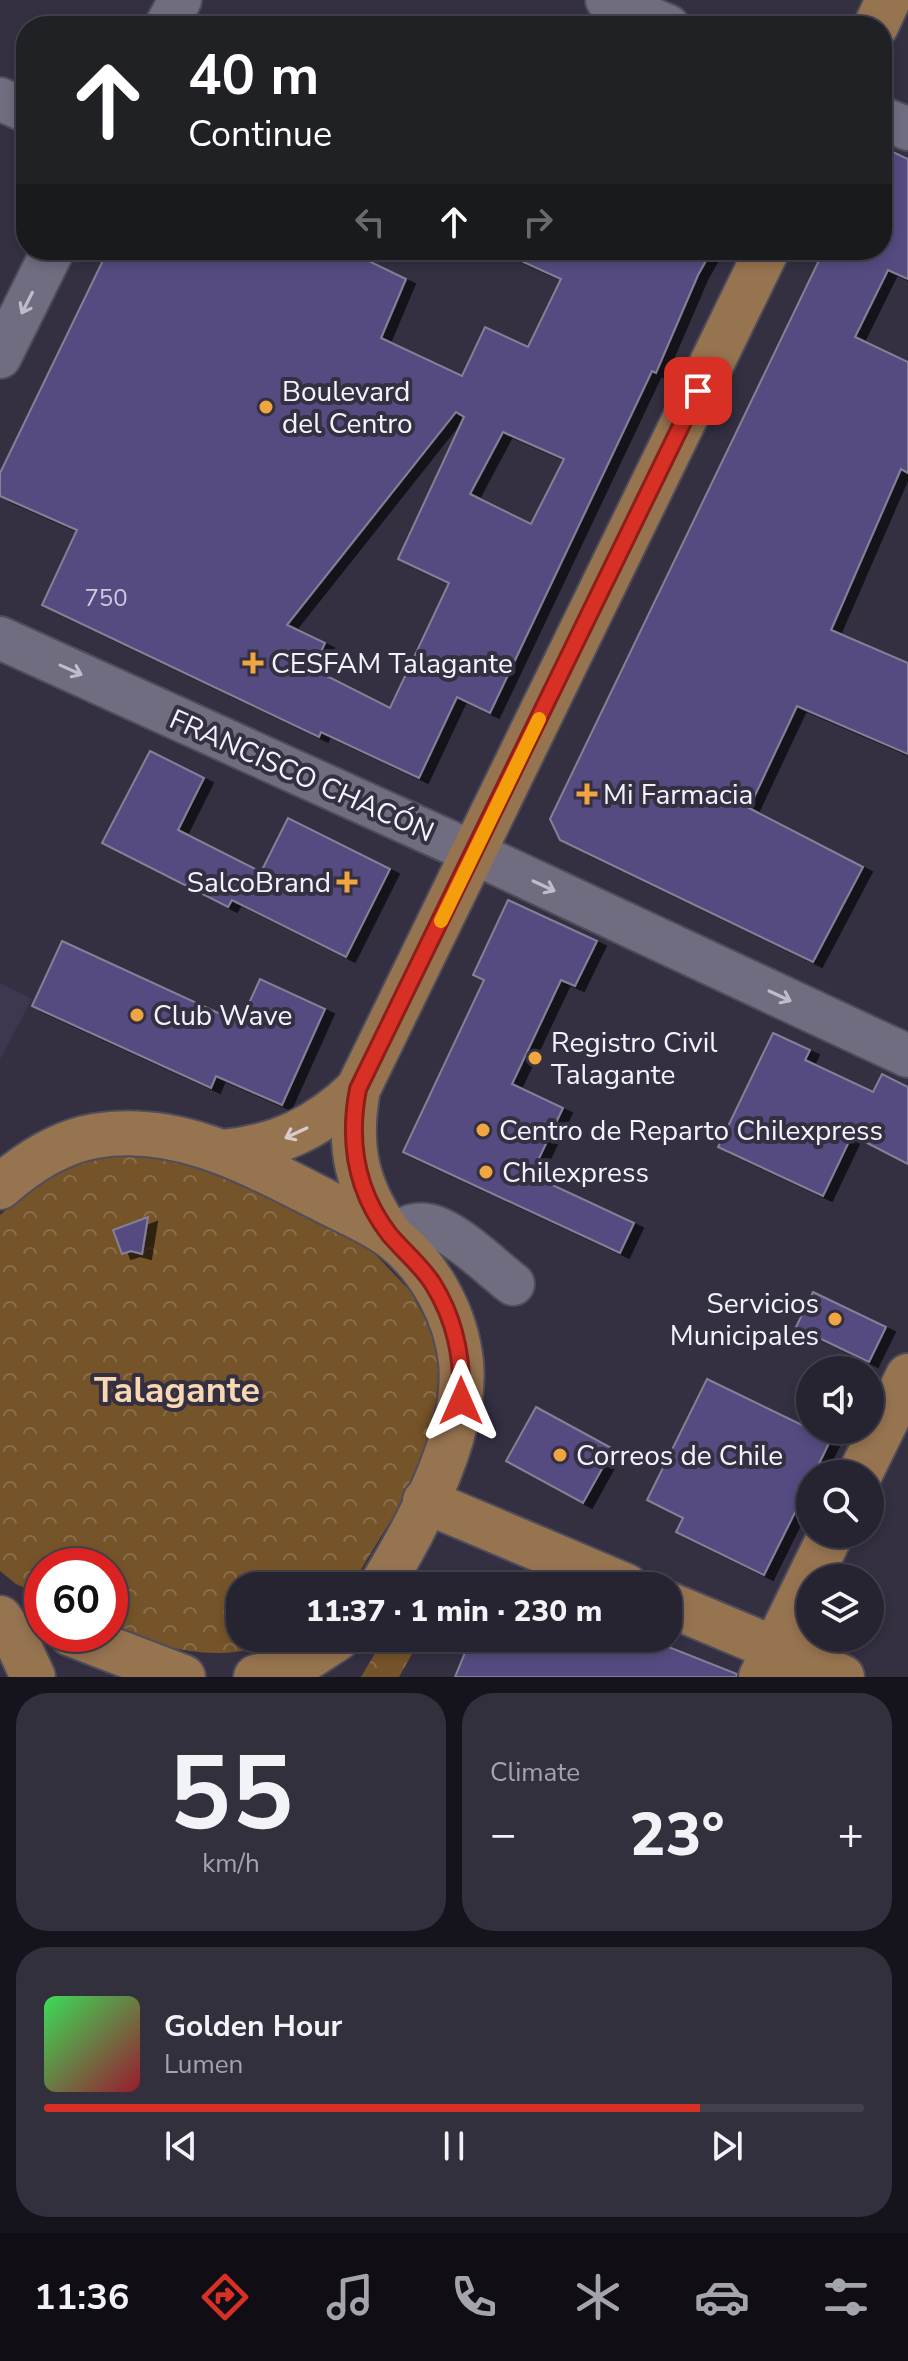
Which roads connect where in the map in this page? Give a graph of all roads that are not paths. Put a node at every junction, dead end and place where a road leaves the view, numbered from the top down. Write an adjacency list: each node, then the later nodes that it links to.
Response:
1 (607, 0): 2 (street)
2 (645, 16)
3 (48, 260): 5 (street, one-way to 5)
4 (762, 260): 7 (main road)
5 (0, 357)
6 (0, 638): 7 (street, FRANCISCO CHACÓN, one-way to 7)
7 (474, 853): 8 (street, FRANCISCO CHACÓN, one-way to 8); 9 (main road)
8 (908, 1056)
9 (358, 1089): 10 (main road, one-way to 10); 12 (main road)
10 (223, 1152): 11 (main road); 12 (main road)
11 (0, 1187)
12 (391, 1236): 13 (street); 16 (main road)
13 (513, 1284)
14 (908, 1376): 15 (main road)
15 (867, 1460)
16 (425, 1501): 18 (main road); 19 (main road)
17 (824, 1548): 26 (main road)
18 (388, 1572)
19 (593, 1572)
20 (0, 1607): 22 (main road)
21 (682, 1612): 26 (main road)
22 (24, 1616)
23 (0, 1618): 27 (main road)
24 (118, 1652): 28 (main road)
25 (316, 1652): 29 (main road)
26 (768, 1663): 30 (main road)
27 (33, 1677)
28 (183, 1677)
29 (256, 1677)
30 (842, 1677)

